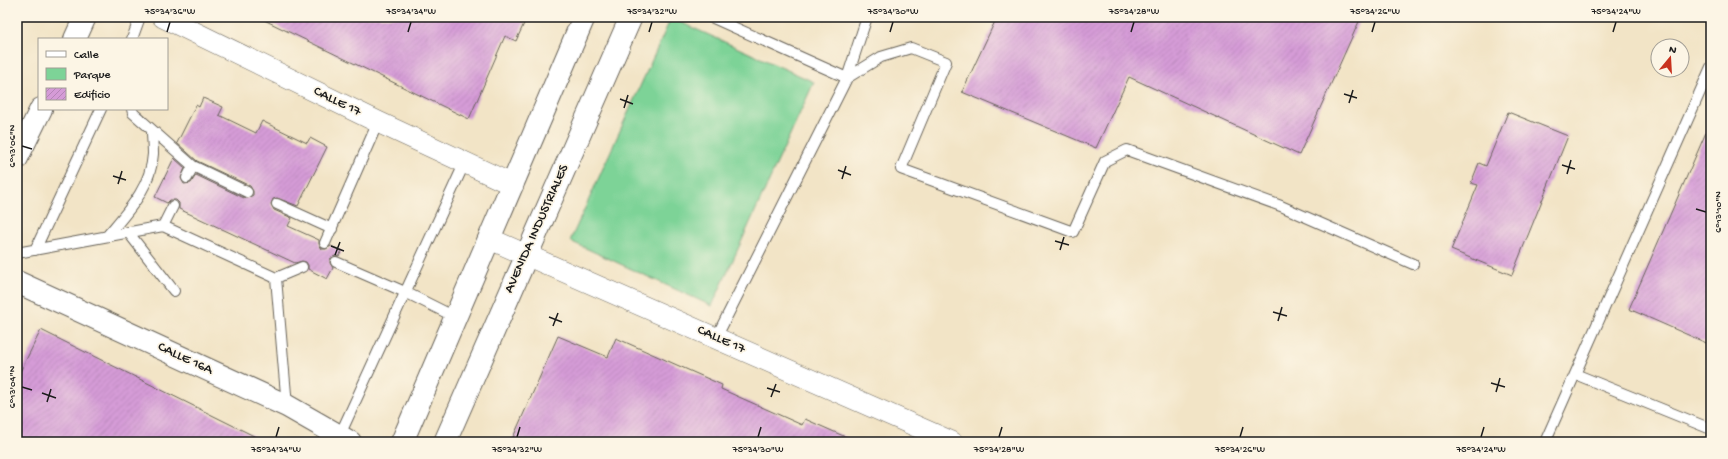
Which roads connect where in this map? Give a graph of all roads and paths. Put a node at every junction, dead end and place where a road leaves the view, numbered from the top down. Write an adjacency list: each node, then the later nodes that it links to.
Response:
1 (85, 17): 8 (main road)
2 (140, 17): 9 (lane)
3 (163, 17): 15 (street, CALLE 17)
4 (584, 17): 21 (main road)
5 (631, 17): 33 (main road, AVENIDA INDUSTRIALES)
6 (711, 17): 11 (lane)
7 (867, 17): 11 (lane)
8 (75, 38)
9 (132, 38)
10 (1711, 67): 43 (lane)
11 (847, 78): 35 (lane); 42 (lane)
12 (41, 110): 17 (main road)
13 (101, 110): 31 (lane)
14 (132, 110): 16 (lane)
15 (378, 122): 18 (street, CALLE 17); 26 (lane)
16 (152, 130): 19 (lane); 28 (lane)
17 (17, 158)
18 (465, 162): 21 (street, CALLE 17); 40 (lane)
19 (193, 166): 20 (lane); 22 (lane)
20 (187, 178)
21 (513, 185): 29 (main road)
22 (247, 192)
23 (277, 204): 26 (lane)
24 (173, 206): 25 (lane)
25 (163, 226): 27 (lane); 37 (lane)
26 (332, 229): 30 (lane)
27 (128, 232): 28 (lane); 39 (lane)
28 (107, 236): 31 (lane)
29 (490, 239): 33 (street, CALLE 17); 41 (main road)
30 (325, 244)
31 (35, 250): 32 (lane)
32 (17, 253)
33 (526, 255): 42 (street, CALLE 17); 48 (main road, AVENIDA INDUSTRIALES)
34 (336, 262): 40 (lane)
35 (1413, 264)
36 (302, 267): 37 (lane)
37 (276, 278): 44 (lane)
38 (17, 282): 44 (main road, CALLE 16A)
39 (174, 291)
40 (405, 292): 41 (lane); 46 (lane)
41 (455, 317): 47 (main road)
42 (716, 338): 49 (street, CALLE 17)
43 (1575, 374): 45 (lane); 50 (lane)
44 (287, 406): 46 (main road, CALLE 16A)
45 (1711, 429)
46 (344, 439)
47 (402, 442)
48 (445, 442)
49 (952, 442)
50 (1545, 442)

